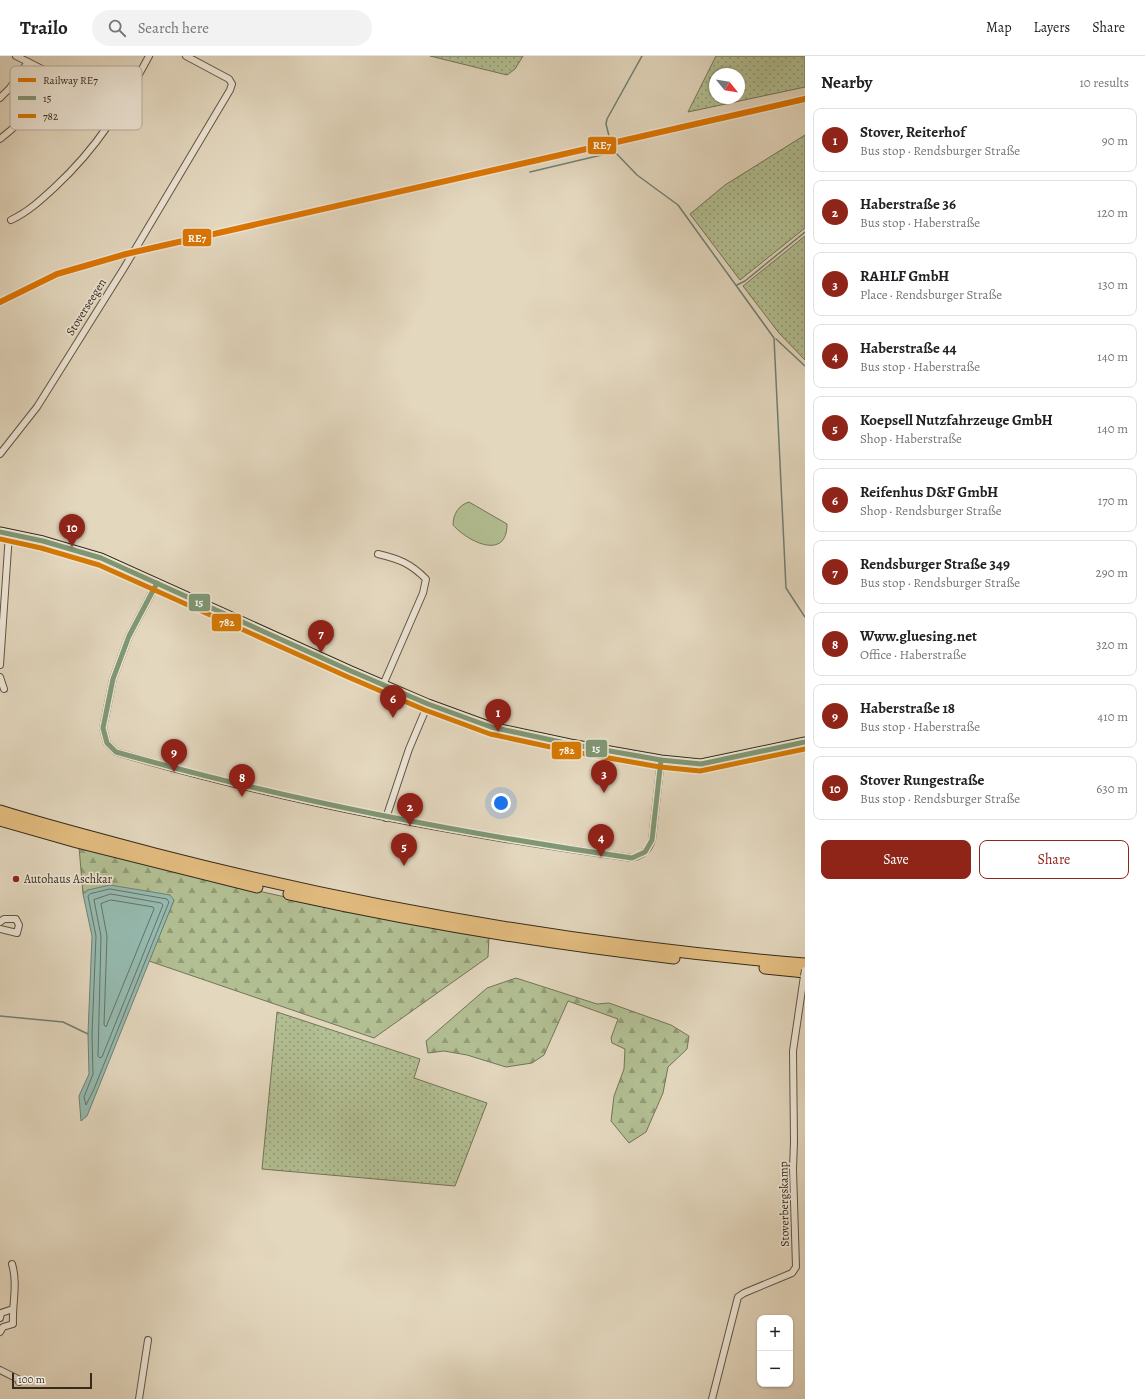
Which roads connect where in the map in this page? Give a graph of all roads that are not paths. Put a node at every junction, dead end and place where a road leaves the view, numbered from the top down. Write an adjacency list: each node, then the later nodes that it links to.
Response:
1 (16, 56): 4 (street)
2 (149, 56): 7 (street)
3 (186, 56): 14 (street, Stoverseegen)
4 (28, 62): 5 (street); 6 (street)
5 (25, 66)
6 (36, 66)
7 (142, 69)
8 (10, 88): 9 (street)
9 (0, 98)
10 (11, 130): 12 (street)
11 (106, 130): 13 (street)
12 (0, 139)
13 (11, 220)
14 (0, 454)
15 (4, 533): 17 (street); 18 (street)
16 (378, 554): 20 (street)
17 (157, 583): 20 (street); 26 (street)
18 (0, 664)
19 (0, 677): 21 (street)
20 (383, 685): 22 (street)
21 (4, 689)
22 (428, 704): 24 (street); 26 (street)
23 (805, 742): 24 (street)
24 (661, 760): 26 (street)
25 (0, 811): 30 (highway)
26 (386, 818)
27 (0, 820): 31 (highway)
28 (0, 922): 29 (street)
29 (0, 929)
30 (805, 964)
31 (805, 973): 40 (street, Stoverbergskamp)
32 (12, 1264): 33 (street)
33 (13, 1309): 34 (street); 35 (street)
34 (0, 1318)
35 (1, 1327)
36 (148, 1340): 39 (street)
37 (0, 1370): 38 (street)
38 (19, 1382)
39 (139, 1399)
40 (712, 1399)

